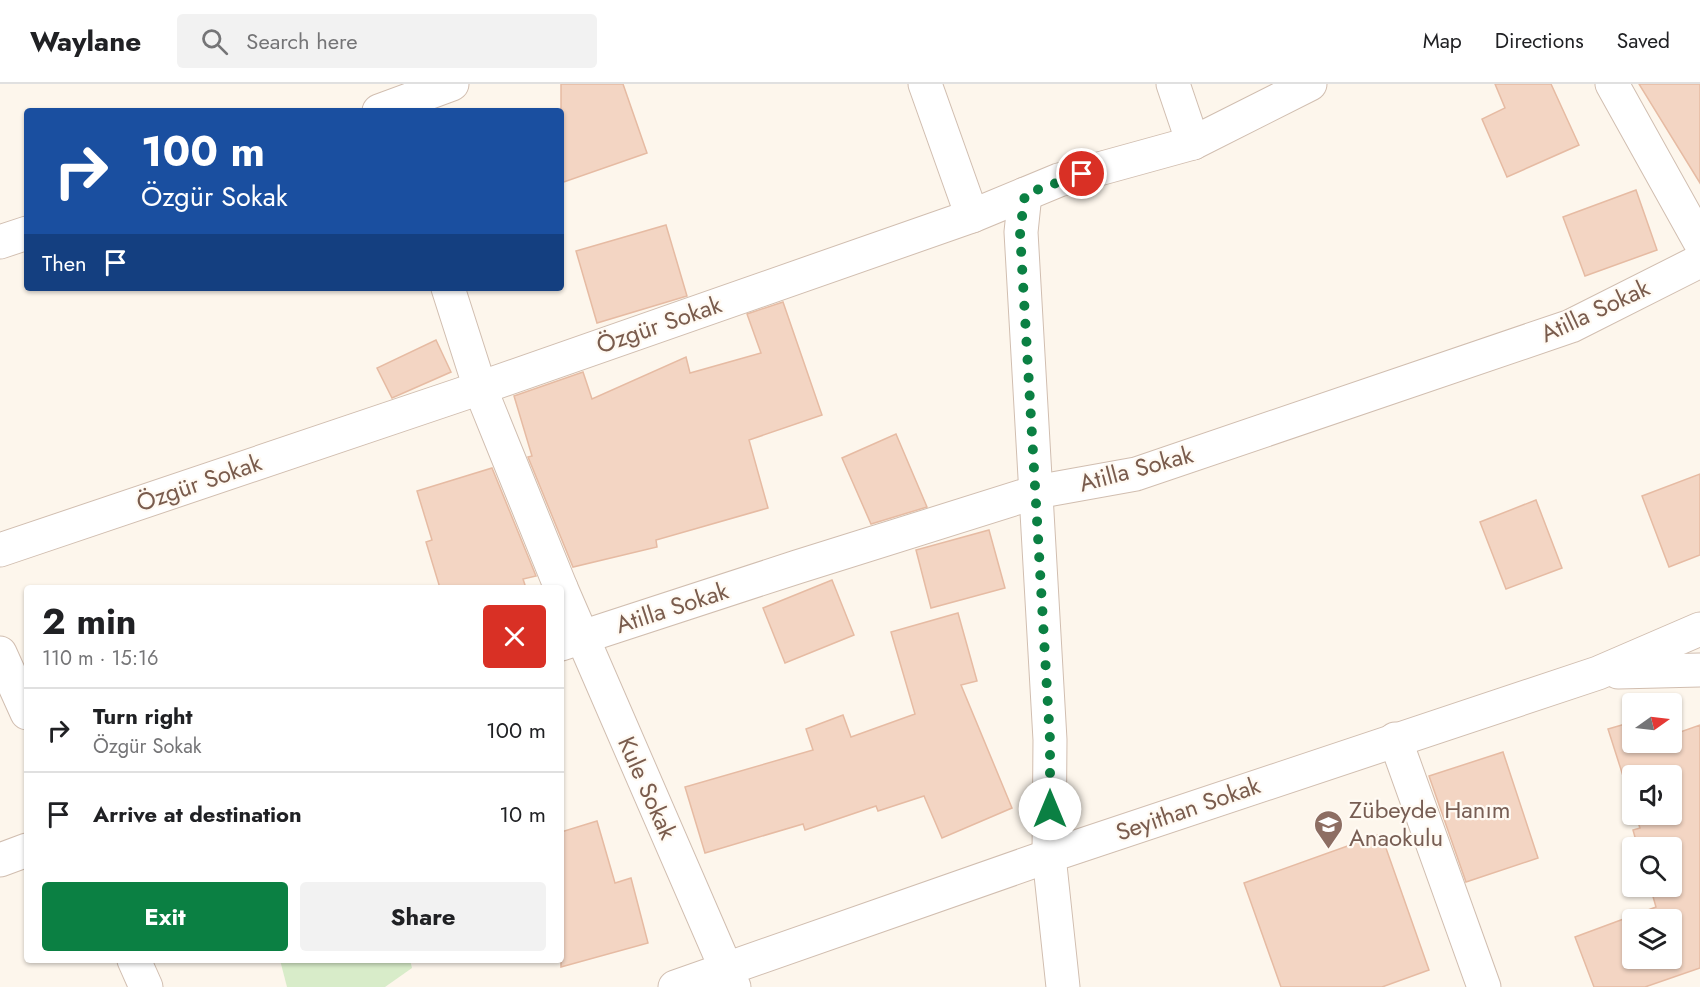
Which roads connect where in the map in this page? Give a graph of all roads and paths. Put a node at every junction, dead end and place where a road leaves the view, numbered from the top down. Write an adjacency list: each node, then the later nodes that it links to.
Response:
1 (452, 84): 6 (street)
2 (925, 84): 9 (street)
3 (1173, 84): 7 (street)
4 (1310, 84): 7 (street, Özgür Sokak)
5 (1612, 84): 12 (street)
6 (386, 103)
7 (1193, 143): 8 (street, Özgür Sokak)
8 (1025, 194): 9 (street, Özgür Sokak); 16 (street)
9 (972, 216): 15 (street, Özgür Sokak)
10 (24, 234): 11 (street)
11 (0, 242)
12 (1700, 242)
13 (1700, 261): 16 (street, Atilla Sokak)
14 (449, 291): 15 (street, Kule Sokak)
15 (480, 388): 17 (street, Özgür Sokak); 18 (street, Kule Sokak)
16 (1036, 492): 21 (street, Atilla Sokak); 28 (street)
17 (0, 550)
18 (560, 585)
19 (564, 604): 21 (street, Kule Sokak)
20 (1700, 629): 24 (street, Seyithan Sokak)
21 (571, 641): 31 (street, Kule Sokak)
22 (0, 652): 25 (street)
23 (1700, 670): 24 (street)
24 (1598, 673): 26 (street, Seyithan Sokak)
25 (24, 706)
26 (1395, 740): 28 (street, Seyithan Sokak); 35 (street)
27 (24, 850): 29 (street)
28 (1049, 856): 31 (street, Seyithan Sokak); 34 (street)
29 (0, 860)
30 (135, 963): 32 (street)
31 (730, 979): 33 (street, Seyithan Sokak)
32 (146, 987)
33 (675, 987)
34 (1063, 987)
35 (1484, 987)

